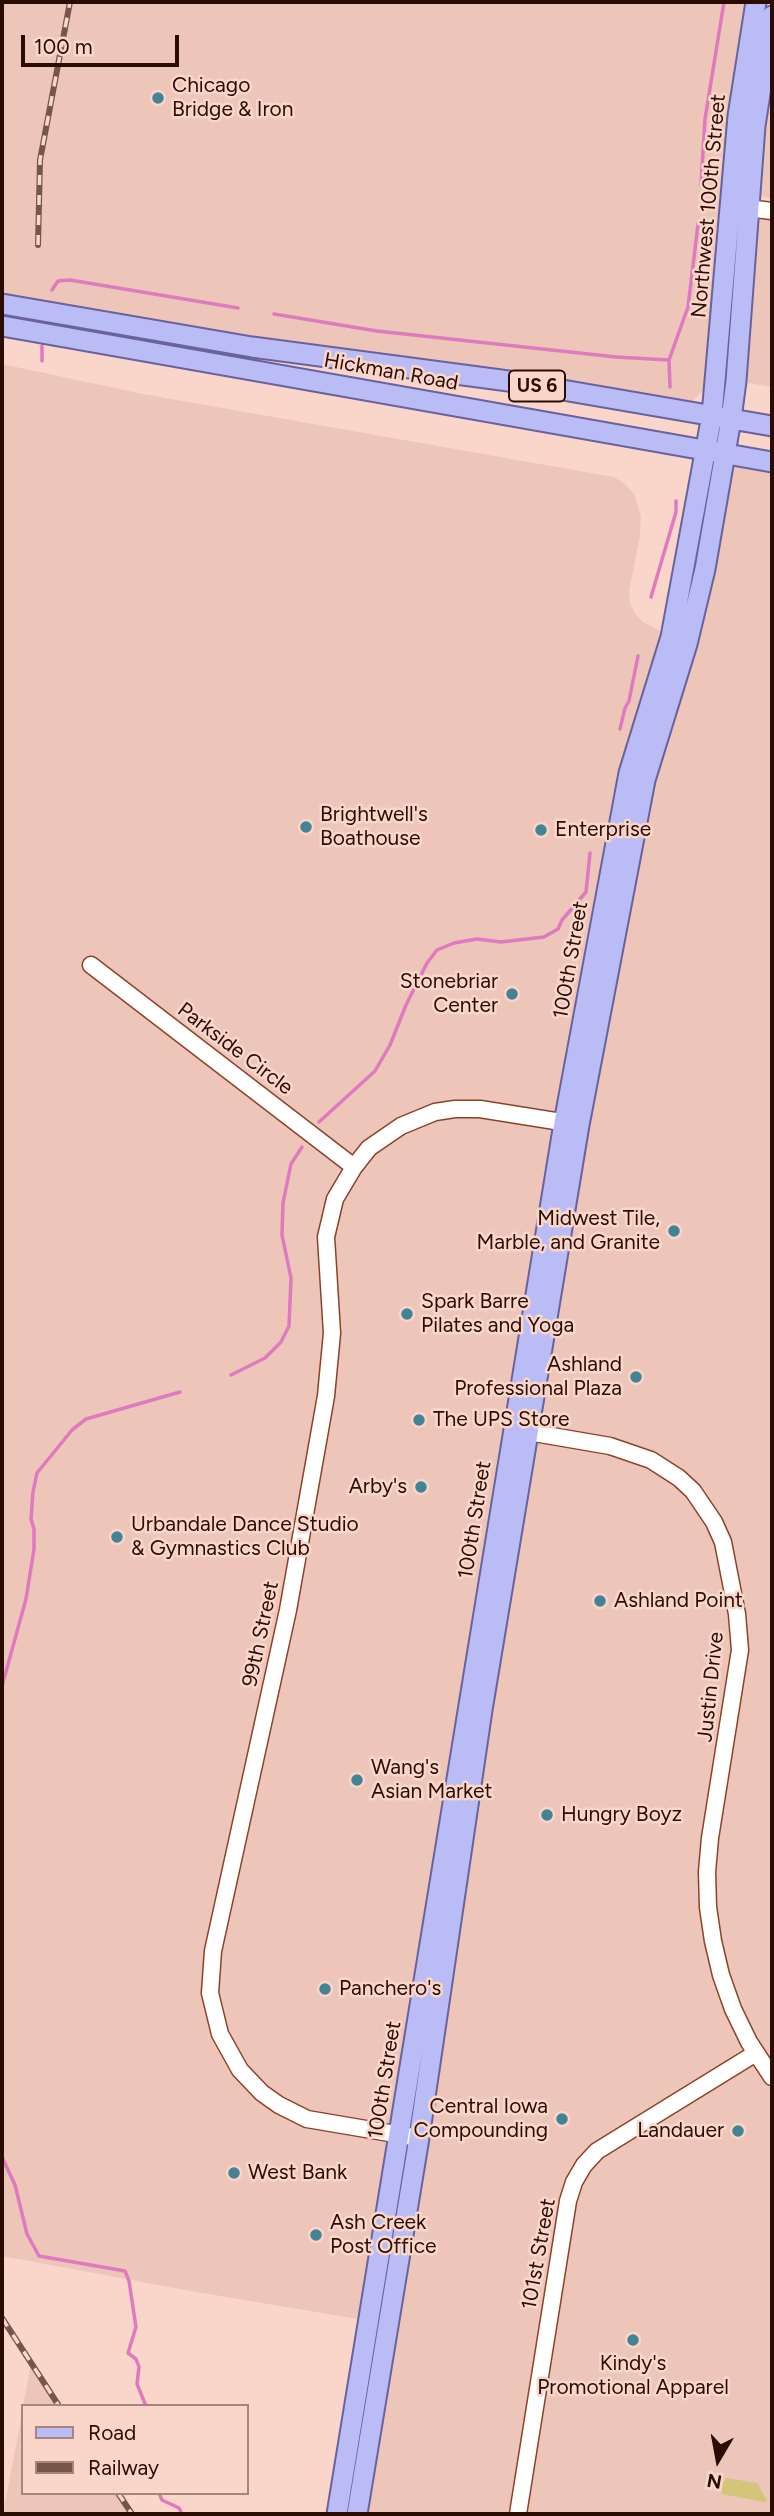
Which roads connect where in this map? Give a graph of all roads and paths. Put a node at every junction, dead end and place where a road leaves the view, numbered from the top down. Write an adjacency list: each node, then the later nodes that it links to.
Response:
1 (756, 2): 3 (main road, Northwest 100th Street)
2 (772, 16): 3 (main road, Northwest 100th Street)
3 (739, 207): 4 (street); 7 (main road, Northwest 100th Street)
4 (772, 211)
5 (2, 304): 7 (main road, Hickman Road / US 6)
6 (2, 326): 9 (main road, Hickman Road / US 6)
7 (722, 417): 8 (main road, Hickman Road / US 6); 9 (main road, 100th Street)
8 (772, 426)
9 (715, 452): 10 (main road, Hickman Road / US 6); 12 (main road, 100th Street)
10 (772, 462)
11 (91, 965): 13 (street, Parkside Circle)
12 (572, 1124): 13 (street, 99th Street); 14 (main road, 100th Street)
13 (354, 1167): 17 (street, 99th Street)
14 (521, 1431): 15 (street, Justin Drive); 17 (main road, 100th Street)
15 (757, 2053): 16 (street, Justin Drive); 20 (street, 101st Street)
16 (772, 2077)
17 (409, 2137): 18 (main road, 100th Street); 19 (main road, 100th Street)
18 (337, 2514)
19 (357, 2514)
20 (518, 2514)

